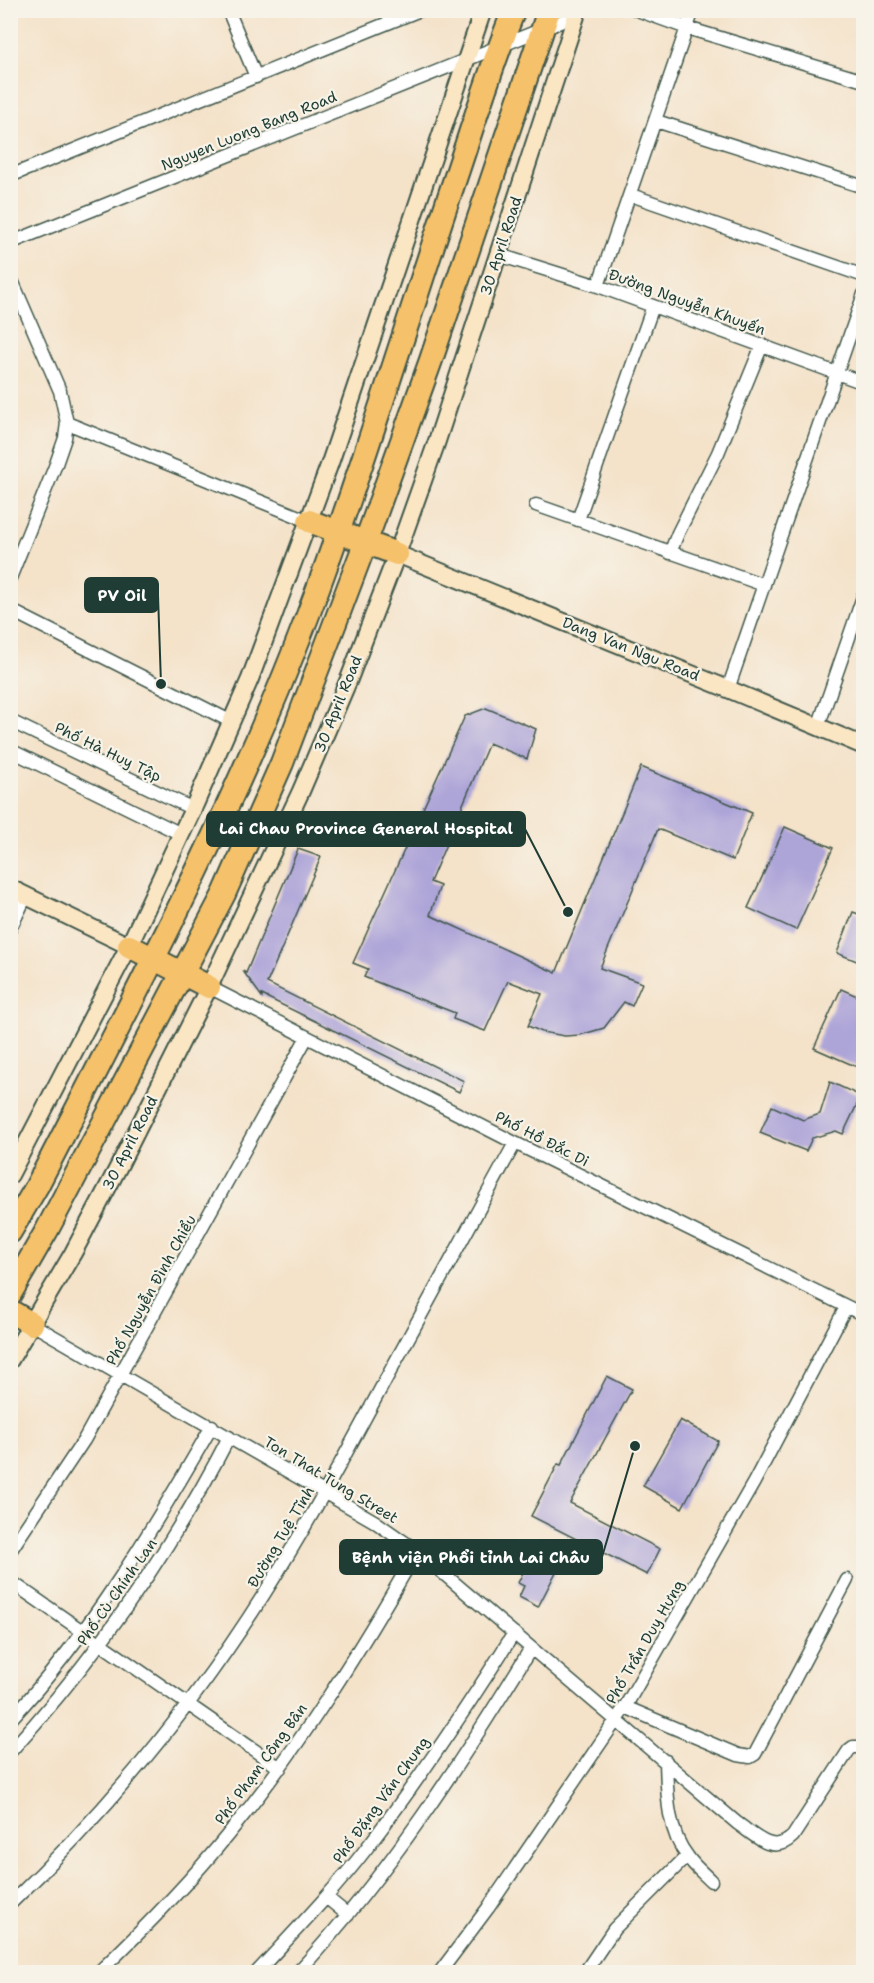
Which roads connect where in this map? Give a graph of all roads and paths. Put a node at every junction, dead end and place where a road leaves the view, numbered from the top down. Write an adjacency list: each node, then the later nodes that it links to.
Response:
1 (228, 10): 12 (street)
2 (420, 10): 12 (street)
3 (483, 10): 11 (street)
4 (514, 10): 10 (highway)
5 (637, 10): 9 (street)
6 (693, 10): 9 (street)
7 (577, 13): 8 (street, Nguyen Luong Bang Road); 19 (street, 30 April Road)
8 (545, 20): 10 (street, Nguyen Luong Bang Road); 33 (highway, 30 April Road)
9 (687, 28): 13 (street); 14 (street)
10 (500, 46): 11 (street, Nguyen Luong Bang Road); 32 (highway)
11 (465, 60): 18 (street, Nguyen Luong Bang Road); 31 (street)
12 (256, 77): 15 (street)
13 (864, 81)
14 (656, 121): 16 (street); 17 (street)
15 (10, 176)
16 (864, 187)
17 (630, 195): 21 (street); 22 (street)
18 (10, 243)
19 (499, 255): 22 (street, Đường Nguyễn Khuyến); 34 (street, 30 April Road)
20 (10, 276): 28 (street)
21 (864, 276)
22 (598, 286): 24 (street, Đường Nguyễn Khuyến)
23 (864, 294): 26 (street)
24 (653, 306): 25 (street, Đường Nguyễn Khuyến); 30 (street)
25 (762, 345): 26 (street, Đường Nguyễn Khuyến); 35 (street)
26 (836, 373): 27 (street, Đường Nguyễn Khuyến); 37 (street)
27 (864, 382)
28 (67, 423): 31 (street); 36 (street)
29 (536, 505): 30 (street)
30 (578, 520): 35 (street)
31 (309, 521): 32 (highway); 42 (street)
32 (338, 532): 33 (highway); 51 (highway)
33 (366, 541): 34 (highway); 52 (highway, 30 April Road)
34 (397, 554): 40 (street, Dang Van Ngu Road); 53 (street, 30 April Road)
35 (670, 554): 37 (street)
36 (10, 578)
37 (764, 585): 40 (street)
38 (864, 594): 43 (street)
39 (10, 610): 42 (street)
40 (728, 689): 43 (street, Dang Van Ngu Road)
41 (10, 721): 46 (street, Phố Hà Huy Tập)
42 (232, 722): 46 (street)
43 (818, 727): 44 (street, Dang Van Ngu Road)
44 (864, 746)
45 (10, 750): 47 (street)
46 (193, 809): 47 (street)
47 (181, 834): 50 (street)
48 (18, 892): 49 (street); 50 (street)
49 (10, 929)
50 (129, 946): 51 (highway); 56 (street)
51 (154, 958): 52 (highway); 57 (highway)
52 (183, 973): 53 (highway); 58 (highway, 30 April Road)
53 (209, 987): 54 (street, Phố Hồ Đắc Di); 62 (street, 30 April Road)
54 (307, 1037): 55 (street, Phố Hồ Đắc Di); 64 (street, Phố Nguyễn Đình Chiểu)
55 (515, 1143): 59 (street, Phố Hồ Đắc Di); 67 (street, Đường Tuệ Tĩnh)
56 (10, 1175)
57 (10, 1232)
58 (10, 1294)
59 (846, 1307): 61 (street, Phố Hồ Đắc Di); 77 (street, Phố Trần Duy Hưng)
60 (10, 1311): 62 (highway)
61 (864, 1315)
62 (32, 1324): 63 (street, 30 April Road); 64 (street, Ton That Tung Street)
63 (10, 1360)
64 (121, 1376): 65 (street, Ton That Tung Street); 68 (street, Phố Nguyễn Đình Chiểu)
65 (212, 1426): 66 (street, Ton That Tung Street); 72 (street, Phố Cù Chính Lan)
66 (229, 1437): 67 (street, Ton That Tung Street); 74 (street, Phố Cù Chính Lan)
67 (325, 1493): 69 (street, Ton That Tung Street); 76 (street, Đường Tuệ Tĩnh)
68 (10, 1551)
69 (417, 1551): 73 (street, Ton That Tung Street); 83 (street, Phố Phạm Công Bân)
70 (847, 1580): 77 (street)
71 (10, 1581): 72 (street)
72 (84, 1632): 74 (street); 78 (street, Phố Cù Chính Lan)
73 (514, 1633): 75 (street, Ton That Tung Street); 86 (street, Phố Đặng Văn Chung)
74 (100, 1644): 76 (street); 81 (street, Phố Cù Chính Lan)
75 (531, 1648): 79 (street, Ton That Tung Street); 88 (street)
76 (188, 1705): 83 (street); 87 (street, Đường Tuệ Tĩnh)
77 (625, 1707): 79 (street, Phố Trần Duy Hưng)
78 (10, 1720)
79 (616, 1720): 82 (street, Ton That Tung Street); 92 (street, Phố Trần Duy Hưng)
80 (864, 1747): 82 (street, Ton That Tung Street)
81 (10, 1752)
82 (666, 1761): 84 (street)
83 (280, 1768): 89 (street, Phố Phạm Công Bân)
84 (687, 1856): 85 (street); 93 (street)
85 (711, 1881)
86 (326, 1897): 88 (street); 90 (street, Phố Đặng Văn Chung)
87 (10, 1904)
88 (348, 1915): 91 (street)
89 (99, 1972)
90 (257, 1972)
91 (298, 1972)
92 (440, 1972)
93 (585, 1972)

